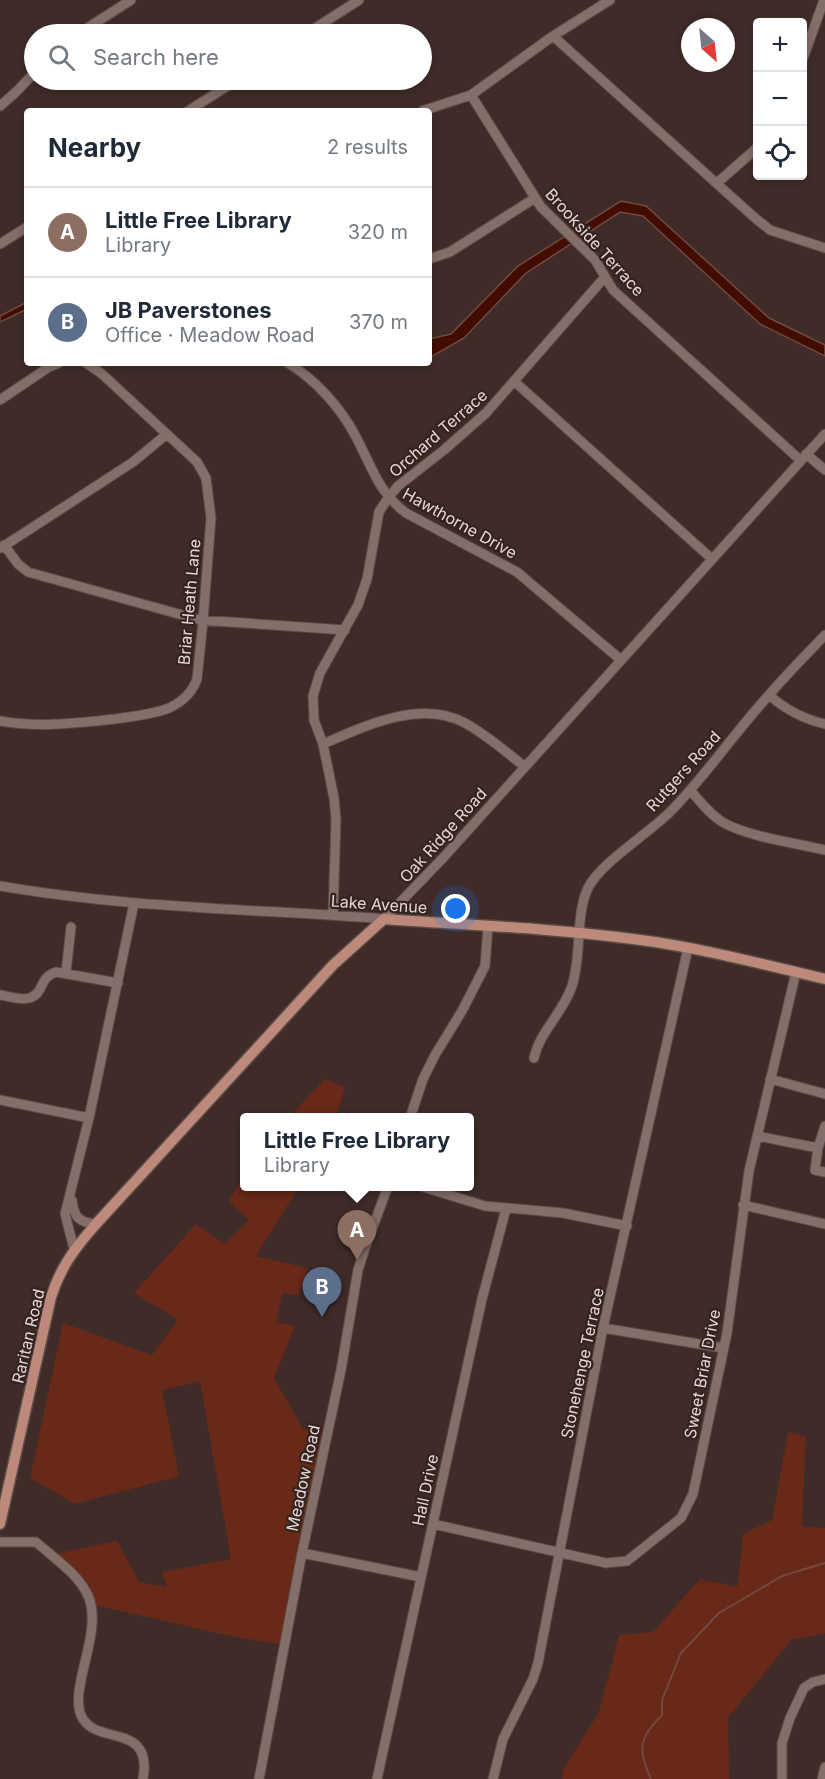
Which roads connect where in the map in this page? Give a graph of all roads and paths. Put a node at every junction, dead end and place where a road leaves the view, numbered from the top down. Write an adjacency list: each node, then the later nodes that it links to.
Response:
1 (131, 0): 5 (street)
2 (359, 0): 6 (street)
3 (610, 0): 7 (street)
4 (824, 0): 8 (street)
5 (94, 24)
6 (322, 24)
7 (554, 36): 11 (street); 16 (street)
8 (807, 47)
9 (24, 84): 12 (street)
10 (221, 90): 13 (street)
11 (471, 95): 14 (street); 17 (street, Brookside Terrace)
12 (0, 106)
13 (193, 108)
14 (431, 108)
15 (753, 151): 16 (street)
16 (717, 183): 20 (street)
17 (535, 198): 21 (street); 22 (street, Brookside Terrace)
18 (24, 229): 19 (street)
19 (0, 244)
20 (825, 248)
21 (432, 258)
22 (604, 278): 26 (street, Orchard Terrace); 30 (street, Brookside Terrace)
23 (53, 366): 27 (street)
24 (91, 366): 28 (street, Briar Heath Lane)
25 (292, 366): 32 (street, Hawthorne Drive)
26 (515, 382): 32 (street, Orchard Terrace); 34 (street)
27 (0, 400)
28 (167, 434): 33 (street); 35 (street, Briar Heath Lane)
29 (825, 434): 30 (street, Oak Ridge Road)
30 (803, 457): 31 (street, Brookside Terrace); 34 (street, Oak Ridge Road)
31 (825, 470)
32 (387, 498): 36 (street, Orchard Terrace); 38 (street, Hawthorne Drive)
33 (2, 547): 35 (street)
34 (712, 559): 38 (street, Oak Ridge Road)
35 (203, 621): 36 (street); 40 (street, Briar Heath Lane)
36 (345, 630): 42 (street, Orchard Terrace)
37 (825, 635): 39 (street, Rutgers Road)
38 (621, 660): 43 (street, Oak Ridge Road)
39 (769, 694): 41 (street); 44 (street, Rutgers Road)
40 (0, 721)
41 (825, 724)
42 (323, 744): 43 (street); 48 (street, Orchard Terrace)
43 (525, 767): 49 (street, Oak Ridge Road)
44 (690, 790): 45 (street); 52 (street, Rutgers Road)
45 (825, 850)
46 (0, 886): 47 (street, Lake Avenue)
47 (134, 903): 48 (street, Lake Avenue); 57 (street)
48 (333, 915): 49 (street, Lake Avenue)
49 (384, 919): 51 (main road, Lake Avenue); 74 (main road, Oak Ridge Road)
50 (71, 927): 54 (street)
51 (488, 927): 52 (main road, Lake Avenue); 63 (street)
52 (581, 932): 53 (main road, Lake Avenue); 59 (street, Rutgers Road)
53 (688, 948): 55 (main road, Lake Avenue); 76 (street, Stonehenge Terrace)
54 (66, 972): 57 (street); 58 (street)
55 (796, 972): 56 (main road, Lake Avenue); 60 (street, Sweet Briar Drive)
56 (825, 979)
57 (117, 983): 64 (street)
58 (0, 994)
59 (534, 1058)
60 (770, 1079): 61 (street); 66 (street, Sweet Briar Drive)
61 (825, 1094)
62 (0, 1100): 64 (street)
63 (412, 1113)
64 (89, 1118): 71 (street)
65 (825, 1126): 67 (street)
66 (757, 1136): 67 (street); 72 (street, Sweet Briar Drive)
67 (818, 1148): 68 (street)
68 (825, 1173)
69 (386, 1191): 83 (street, Meadow Road)
70 (436, 1191): 73 (street)
71 (71, 1194): 74 (street); 77 (street)
72 (743, 1205): 75 (street); 79 (street, Sweet Briar Drive)
73 (506, 1209): 76 (street); 81 (street, Hall Drive)
74 (96, 1224): 77 (main road, Oak Ridge Road)
75 (825, 1224)
76 (627, 1226): 78 (street, Stonehenge Terrace)
77 (74, 1249): 80 (main road, Raritan Road)
78 (603, 1328): 79 (street); 84 (street, Stonehenge Terrace)
79 (723, 1348): 84 (street, Sweet Briar Drive)
80 (0, 1524)
81 (433, 1524): 84 (street, Sweet Briar Drive); 85 (street, Hall Drive)
82 (0, 1542): 88 (street)
83 (302, 1553): 85 (street); 89 (street, Meadow Road)
84 (559, 1553): 91 (street, Stonehenge Terrace)
85 (422, 1577): 90 (street, Hall Drive)
86 (825, 1679): 92 (street)
87 (825, 1767): 93 (street)
88 (143, 1779)
89 (259, 1779)
90 (377, 1779)
91 (493, 1779)
92 (782, 1779)
93 (822, 1779)

